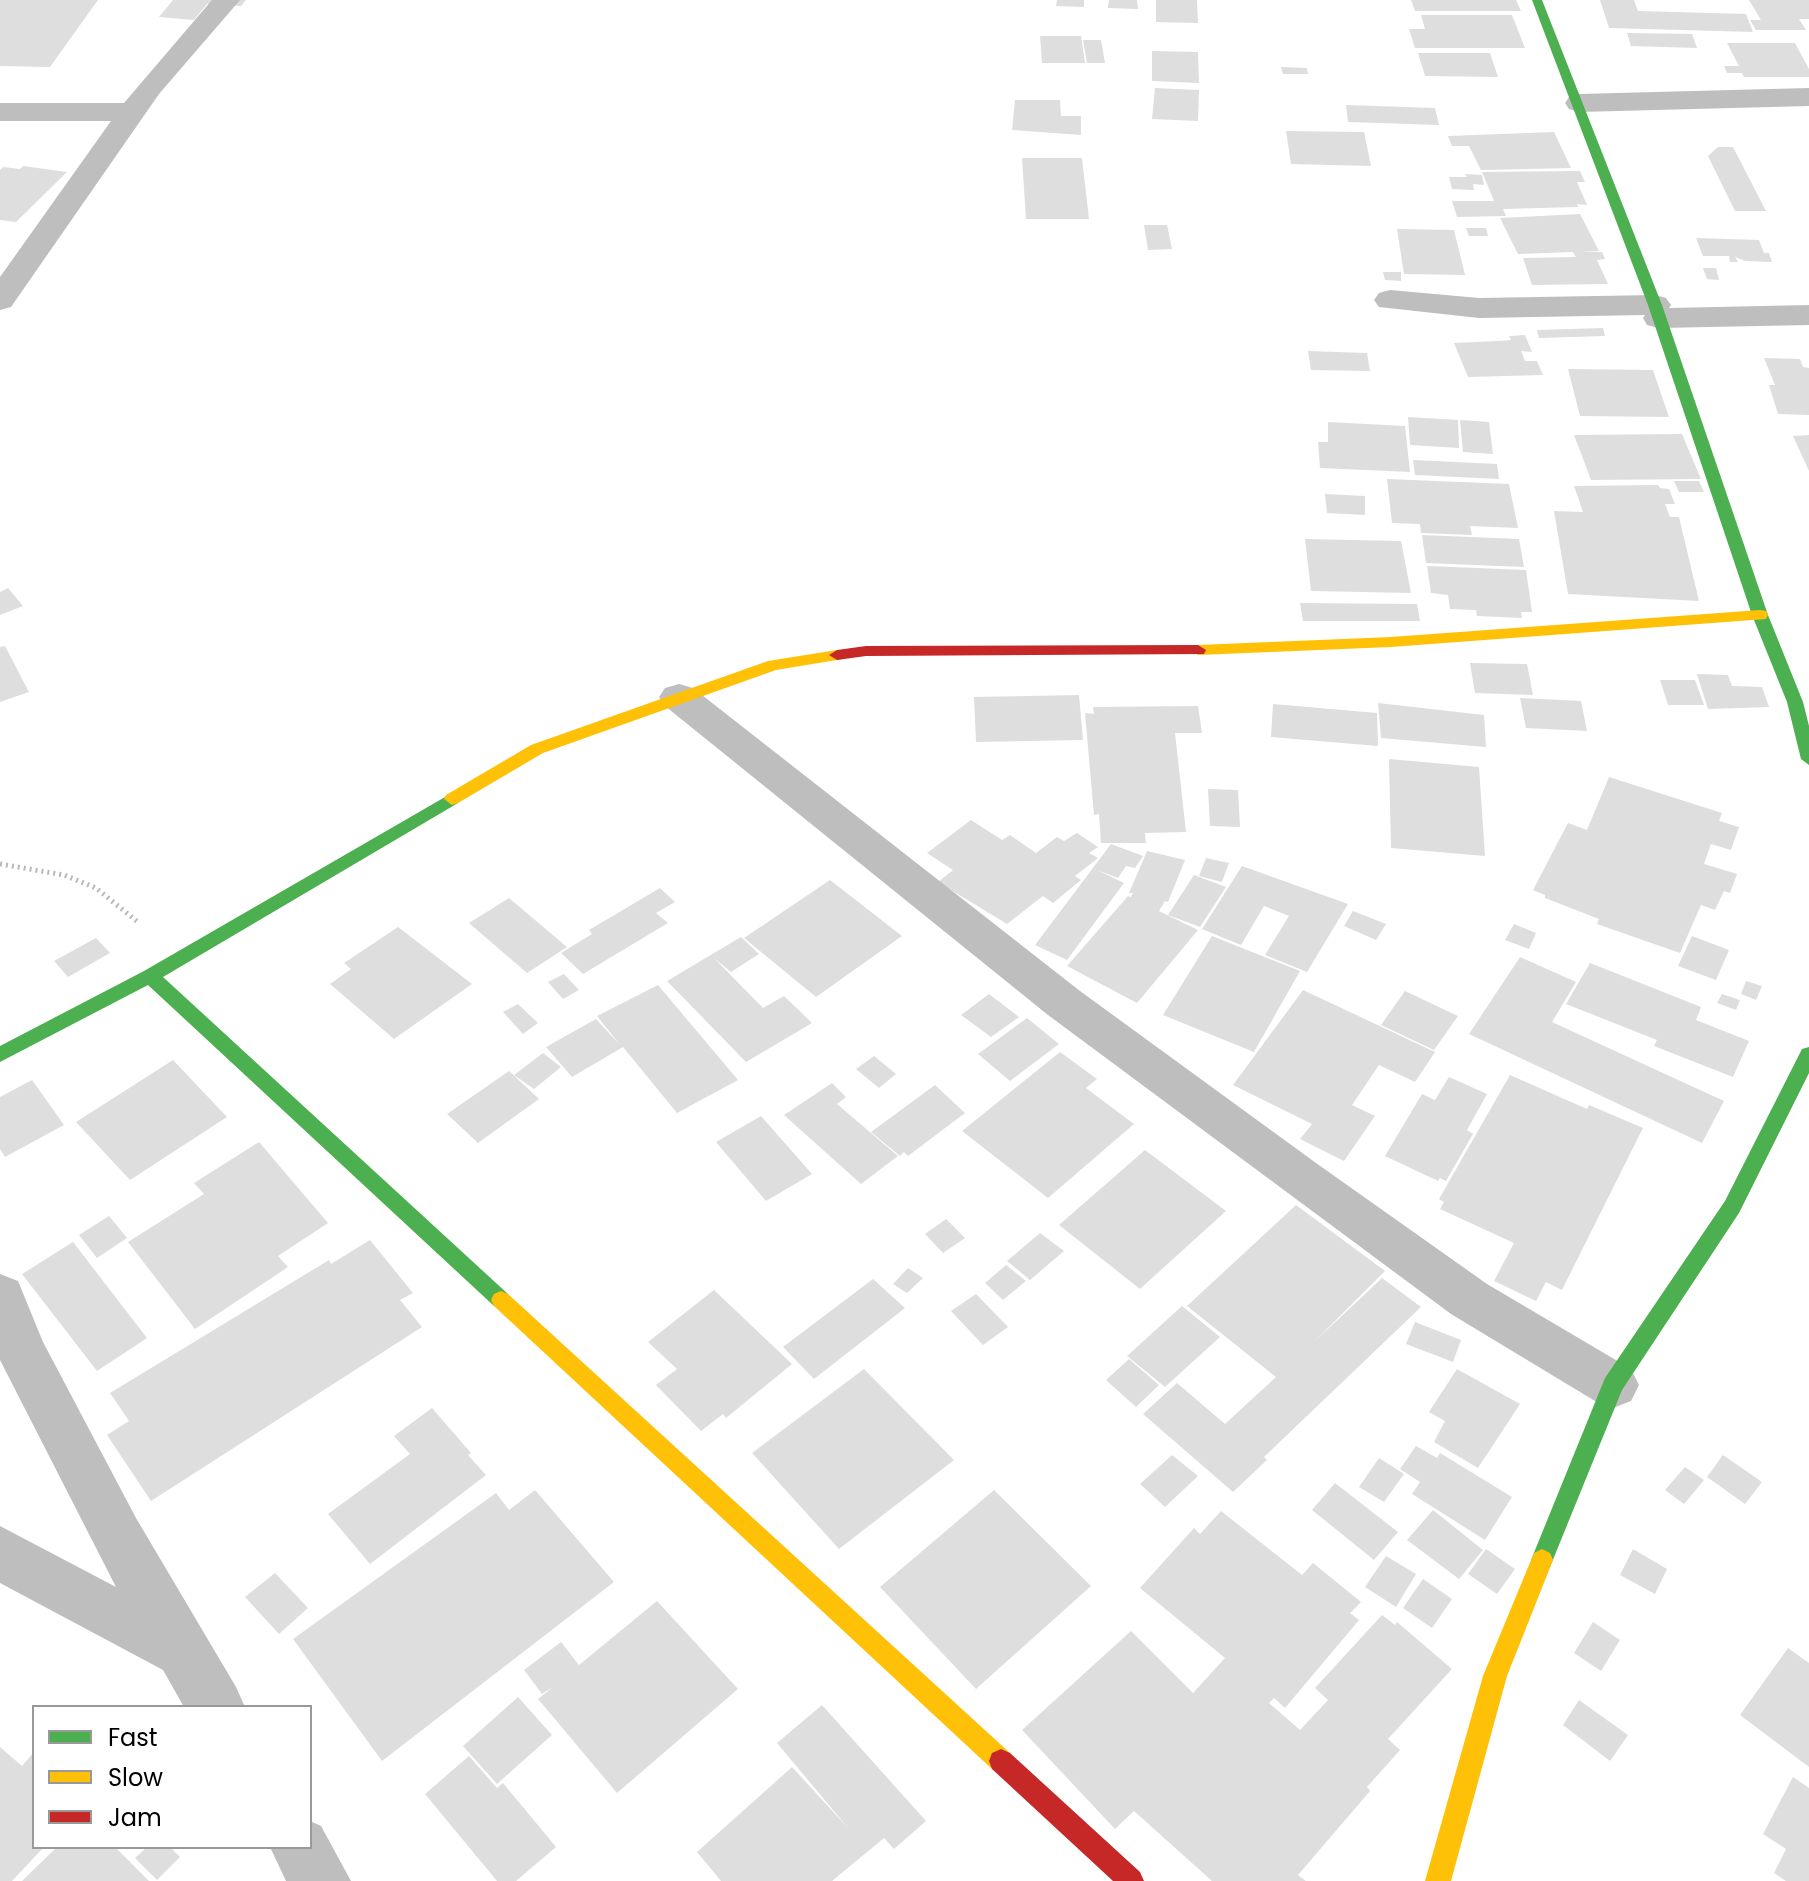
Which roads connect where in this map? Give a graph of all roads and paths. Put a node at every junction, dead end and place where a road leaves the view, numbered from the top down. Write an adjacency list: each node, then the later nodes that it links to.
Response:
1 (227, 0): 6 (street)
2 (1537, 0): 4 (street)
3 (1809, 97): 4 (street)
4 (1579, 103): 9 (street)
5 (0, 112): 6 (street)
6 (133, 112): 7 (street)
7 (0, 300)
8 (1390, 300): 9 (street)
9 (1657, 311): 10 (street); 11 (street)
10 (1809, 315)
11 (1760, 615): 12 (street); 13 (street)
12 (679, 697): 15 (street); 20 (street)
13 (1809, 759)
14 (0, 864): 15 (path)
15 (182, 957): 16 (street)
16 (150, 976): 18 (street); 26 (street)
17 (1809, 1054): 20 (street)
18 (0, 1055)
19 (0, 1296): 22 (street)
20 (1613, 1385): 27 (street)
21 (0, 1552): 22 (street)
22 (182, 1650): 23 (street)
23 (215, 1705)
24 (301, 1849): 25 (street)
25 (320, 1881)
26 (1131, 1881)
27 (1438, 1881)

